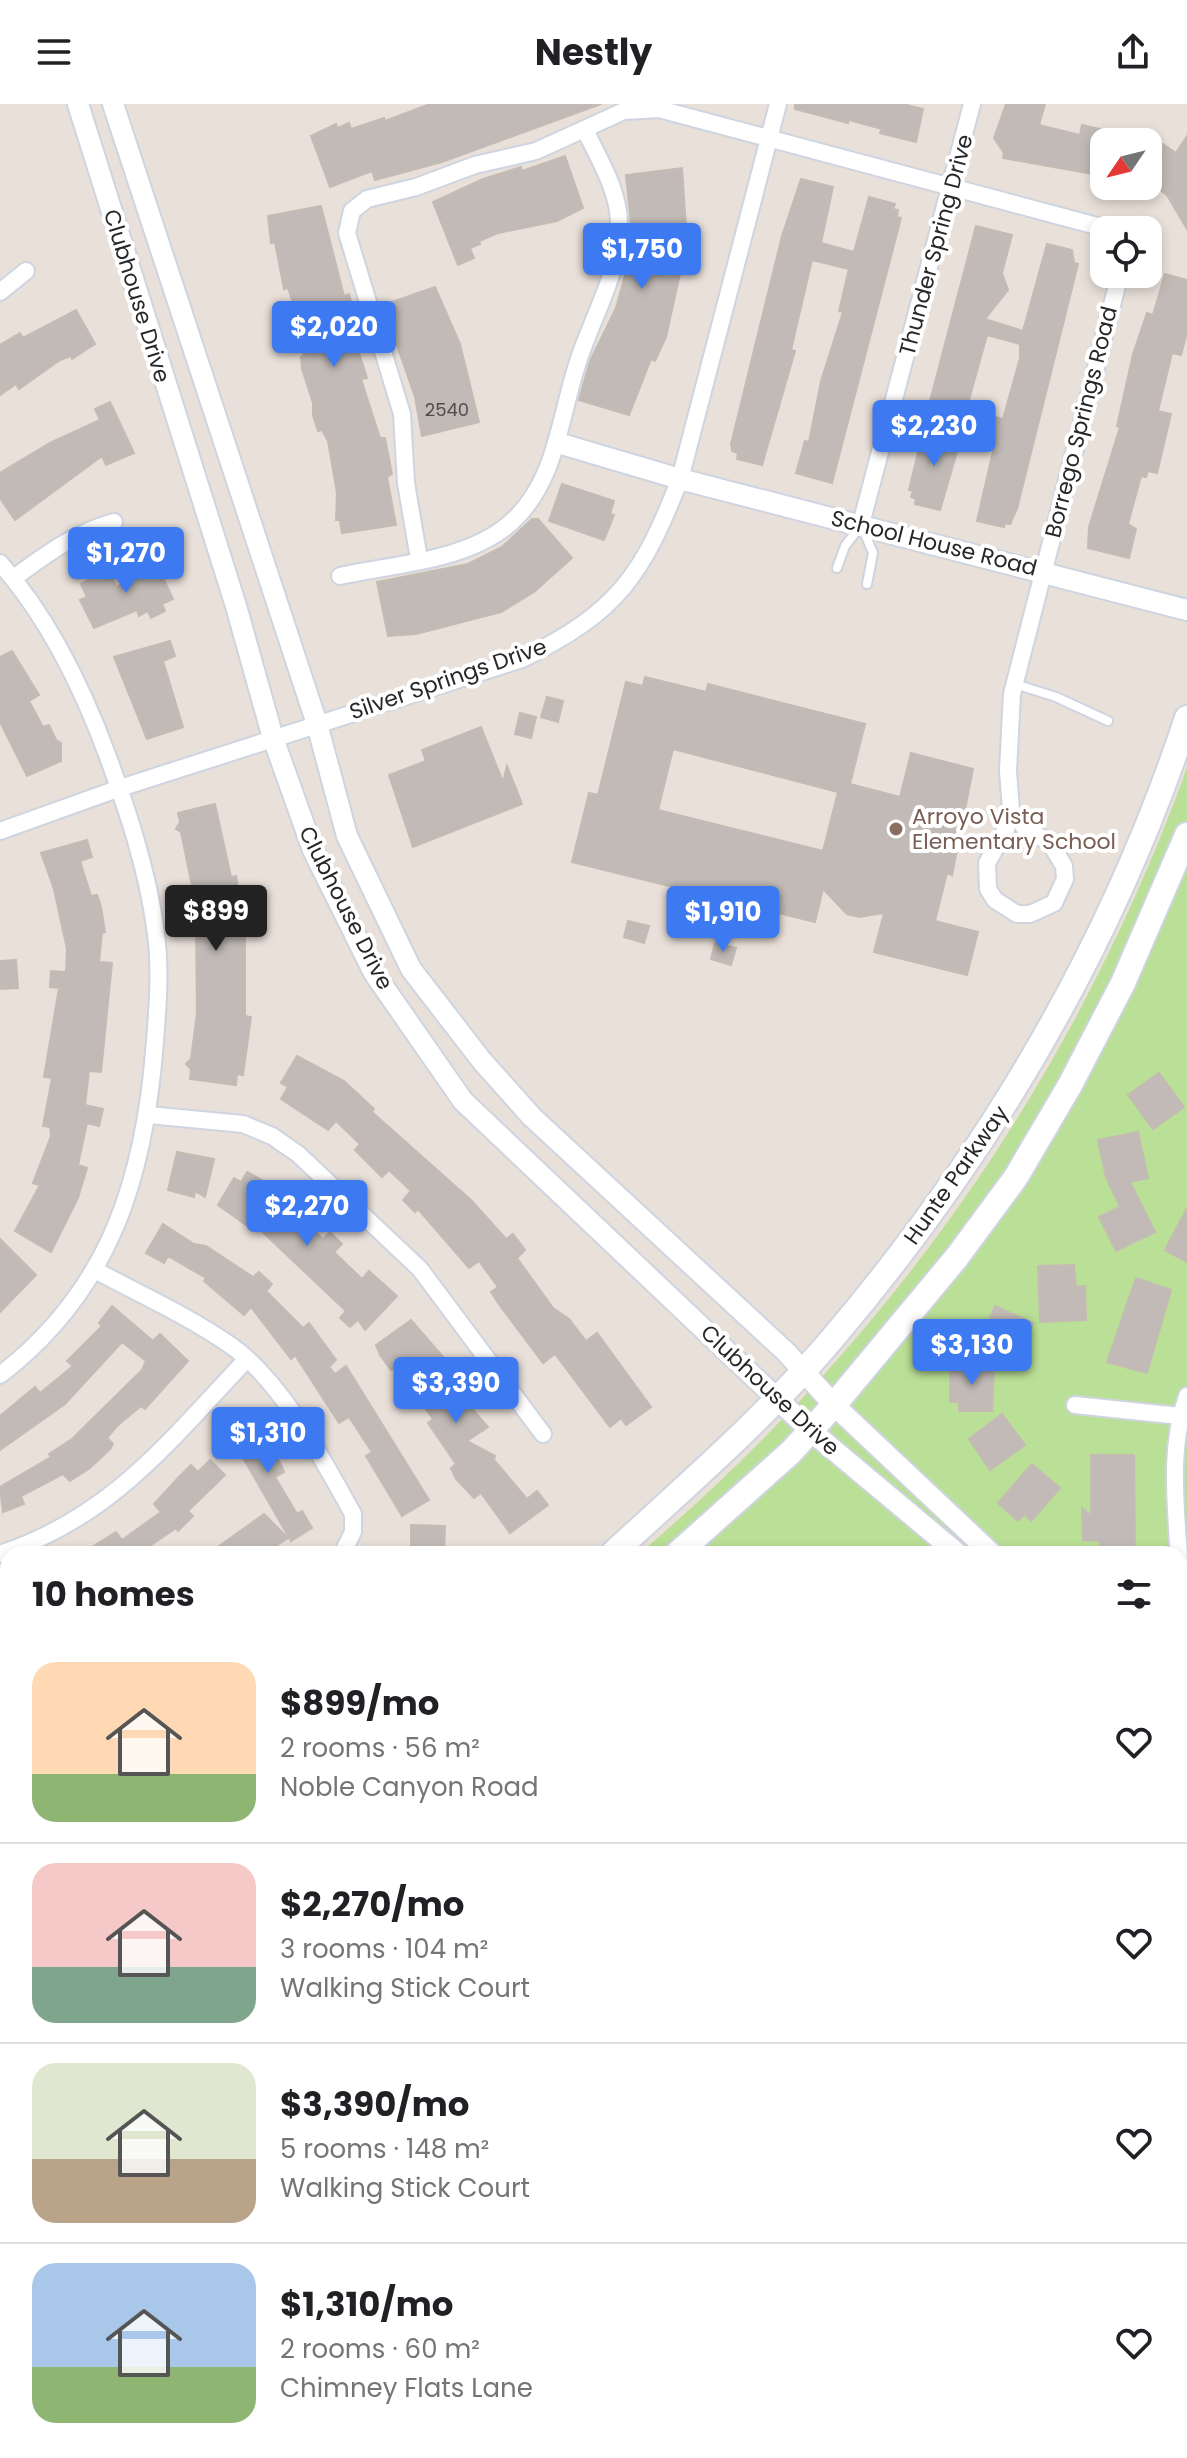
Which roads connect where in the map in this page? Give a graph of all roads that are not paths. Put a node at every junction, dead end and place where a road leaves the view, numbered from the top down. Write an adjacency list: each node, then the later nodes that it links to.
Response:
1 (78, 104): 28 (street, Clubhouse Drive)
2 (113, 104): 27 (street, Clubhouse Drive)
3 (778, 104): 6 (street, Silver Springs Drive)
4 (972, 104): 7 (street, Thunder Spring Drive)
5 (585, 130): 6 (street); 12 (street); 16 (street)
6 (769, 138): 7 (street); 13 (street, Silver Springs Drive)
7 (952, 185): 8 (street); 15 (street, Thunder Spring Drive)
8 (1090, 224)
9 (26, 271): 11 (street)
10 (1116, 288): 19 (street, Borrego Springs Road)
11 (0, 292)
12 (558, 443): 13 (street, School House Road); 16 (street)
13 (680, 479): 15 (street, School House Road); 27 (street, Silver Springs Drive)
14 (114, 522): 21 (street)
15 (861, 524): 18 (lane); 19 (street, School House Road); 22 (lane)
16 (419, 559): 20 (street)
17 (0, 563): 21 (street)
18 (837, 568)
19 (1044, 571): 23 (street, School House Road); 24 (street, Borrego Springs Road)
20 (340, 576)
21 (14, 578): 29 (street)
22 (867, 584)
23 (1187, 610)
24 (1014, 684): 26 (lane); 30 (street, Borrego Springs Road)
25 (1187, 718): 36 (main road, Hunte Parkway)
26 (1108, 721)
27 (317, 724): 28 (street, Silver Springs Drive); 36 (street, Clubhouse Drive)
28 (273, 738): 29 (street, Silver Springs Drive); 39 (street, Clubhouse Drive)
29 (120, 788): 31 (street, Silver Springs Drive); 33 (street)
30 (1011, 810): 30 (street)
31 (0, 831)
32 (1187, 835): 40 (main road, Hunte Parkway)
33 (149, 1115): 34 (street); 44 (street)
34 (95, 1270): 35 (street); 37 (street)
35 (247, 1359): 45 (street); 46 (street)
36 (801, 1371): 39 (main road, Hunte Parkway); 40 (street, Clubhouse Drive)
37 (0, 1375)
38 (1187, 1396): 42 (street)
39 (778, 1397): 43 (street, Clubhouse Drive); 47 (main road, Hunte Parkway)
40 (834, 1405): 43 (main road, Hunte Parkway); 50 (street, Clubhouse Drive)
41 (1075, 1405): 42 (street)
42 (1180, 1416): 51 (street)
43 (811, 1431): 48 (main road, Hunte Parkway); 49 (street, Clubhouse Drive)
44 (543, 1434)
45 (20, 1546)
46 (346, 1546)
47 (620, 1546)
48 (687, 1546)
49 (948, 1546)
50 (984, 1546)
51 (1180, 1546)

